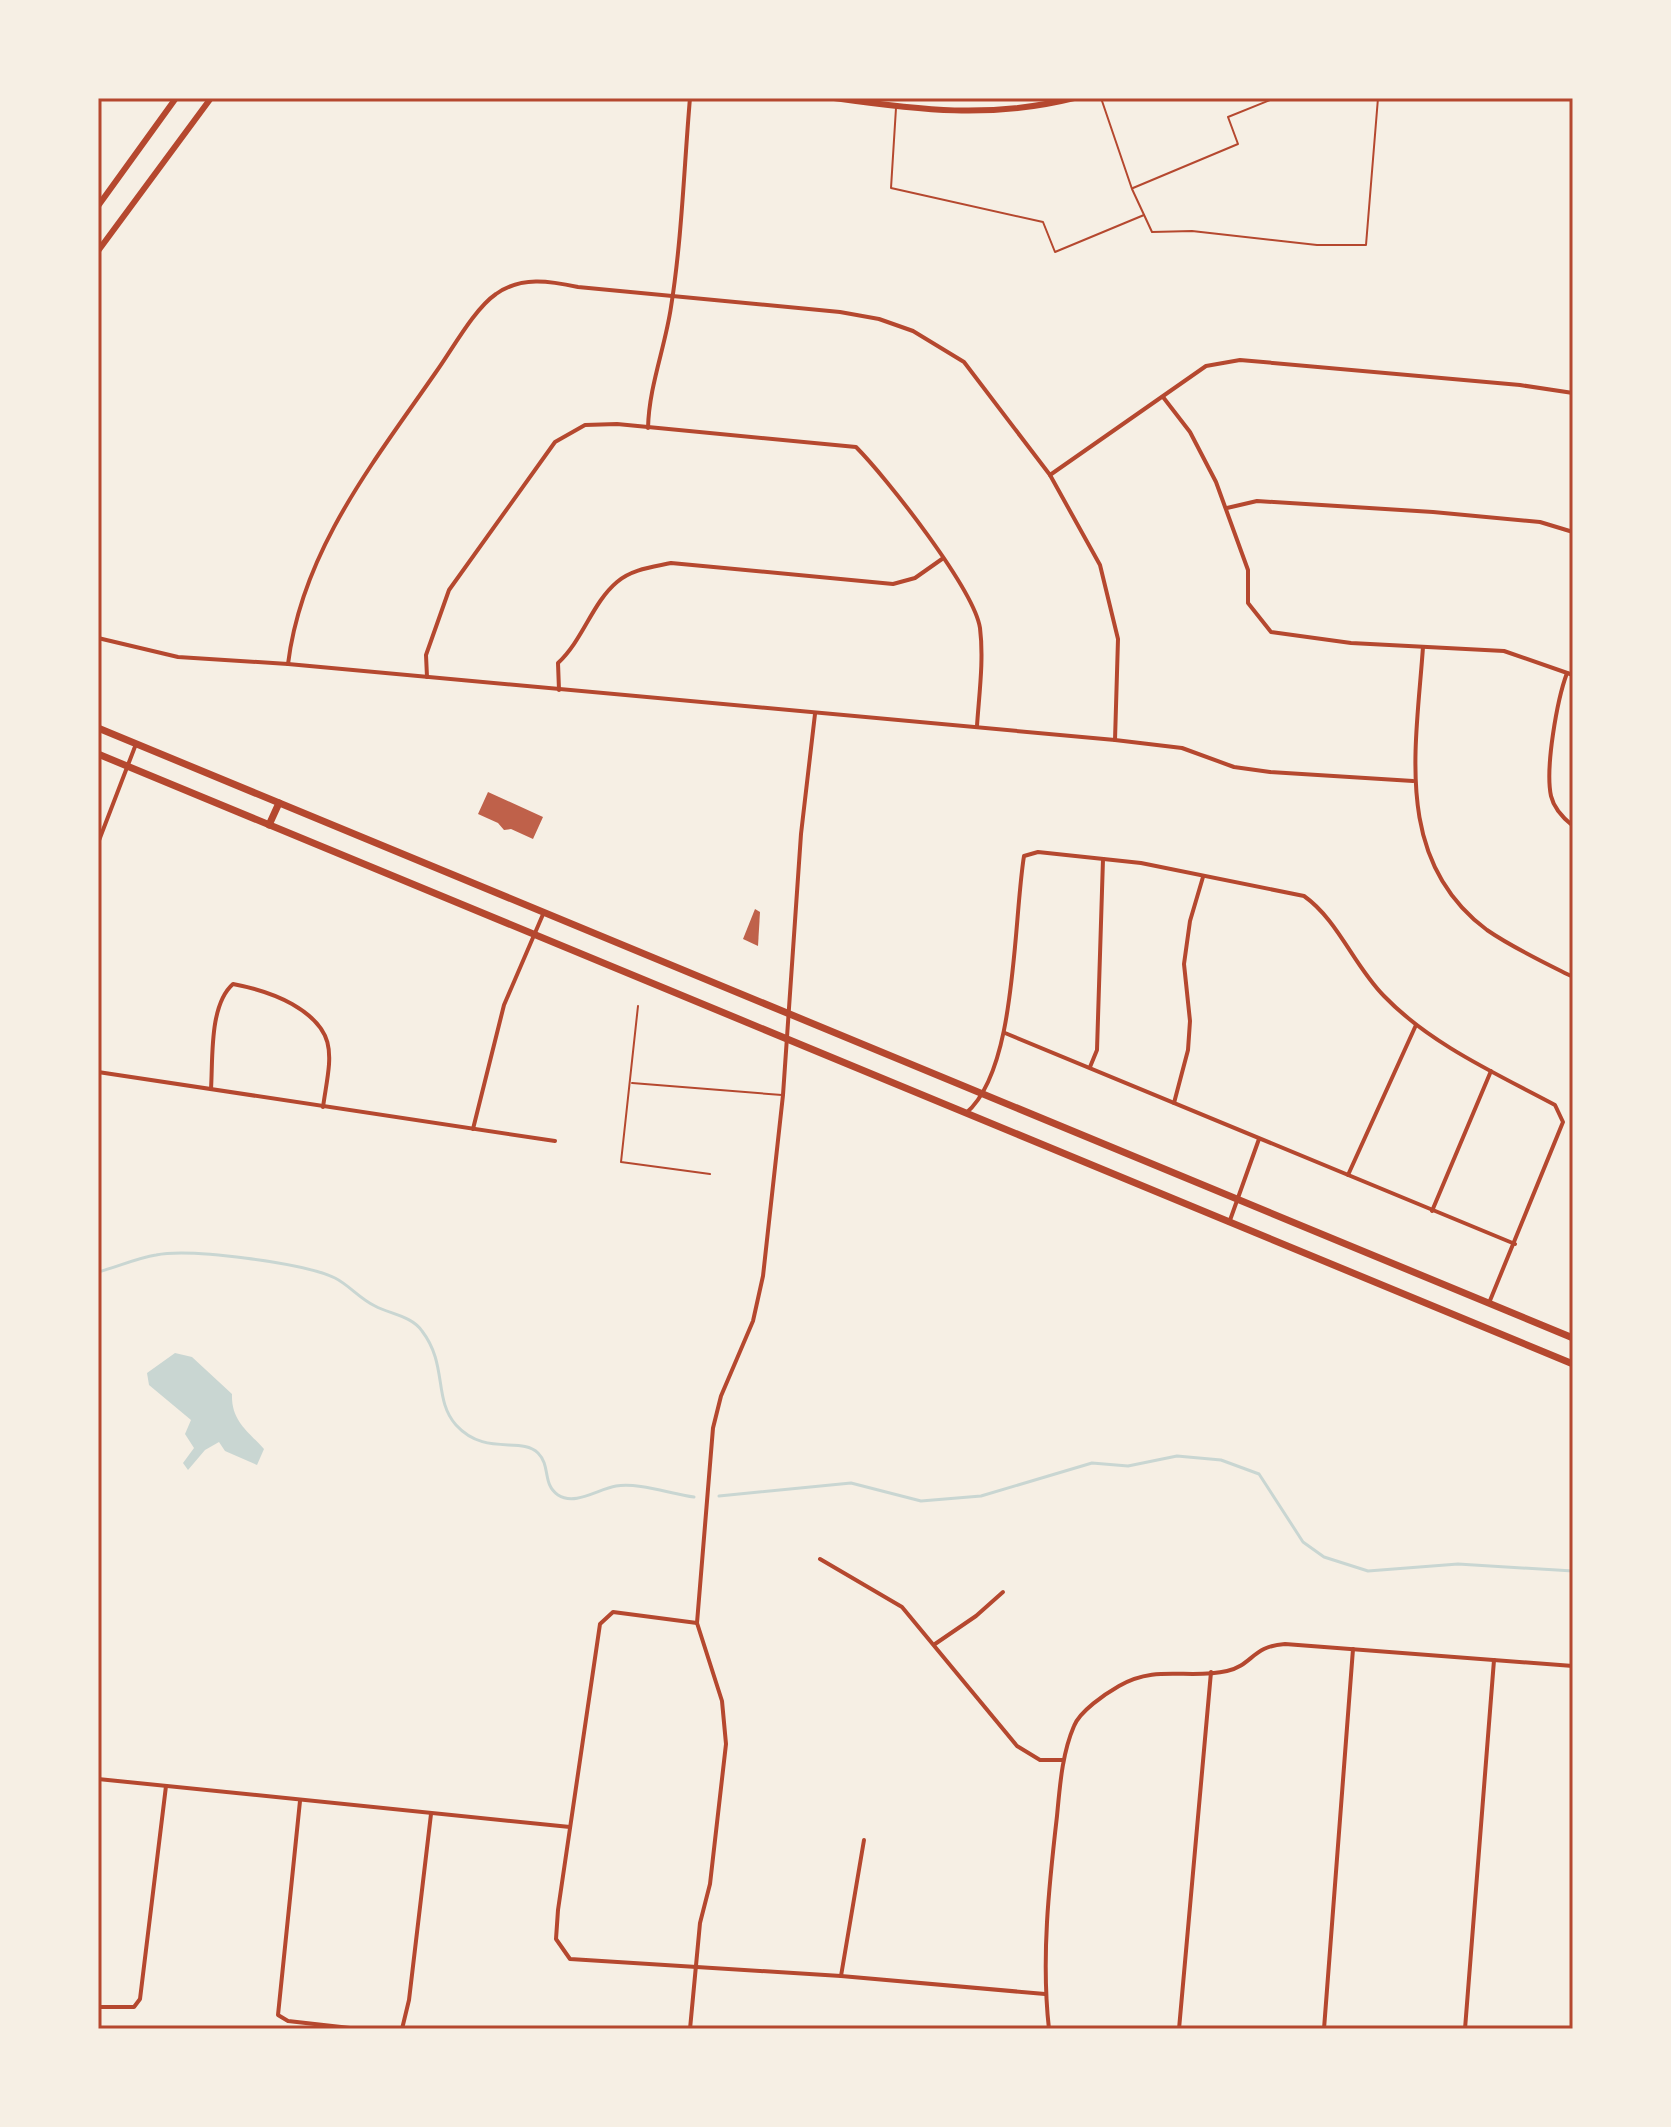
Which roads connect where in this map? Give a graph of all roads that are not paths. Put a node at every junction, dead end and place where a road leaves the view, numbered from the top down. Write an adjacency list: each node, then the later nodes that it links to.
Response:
1 (176, 98): 12 (main road)
2 (211, 98): 14 (main road)
3 (690, 98): 15 (street)
4 (834, 98): 10 (main road)
5 (897, 98): 10 (main road)
6 (1074, 98): 10 (main road)
7 (1101, 98): 11 (lane)
8 (1275, 98): 11 (lane)
9 (1378, 98): 13 (lane)
10 (896, 107): 13 (lane)
11 (1132, 189): 13 (lane)
12 (98, 206)
13 (1144, 215)
14 (98, 251)
15 (673, 295): 18 (street); 19 (street); 25 (street)
16 (1573, 393): 17 (street)
17 (1163, 397): 19 (street); 20 (street)
18 (648, 429): 22 (street); 27 (street)
19 (1050, 475): 32 (street)
20 (1226, 509): 21 (street); 24 (street)
21 (1573, 532)
22 (942, 559): 28 (street); 30 (street)
23 (98, 638): 25 (street)
24 (1423, 647): 26 (street); 36 (street)
25 (288, 664): 27 (street)
26 (1570, 674): 39 (street)
27 (427, 677): 28 (street)
28 (559, 690): 29 (street)
29 (815, 714): 30 (street); 47 (street)
30 (977, 726): 32 (street)
31 (98, 728): 33 (main road)
32 (1115, 740): 36 (street)
33 (136, 744): 35 (street); 37 (main road)
34 (98, 754): 35 (main road)
35 (128, 767): 38 (main road); 40 (street)
36 (1413, 781): 45 (street)
37 (279, 803): 38 (main road); 43 (main road)
38 (269, 825): 44 (main road)
39 (1573, 826)
40 (98, 843)
41 (1103, 859): 42 (street); 49 (street); 51 (street)
42 (1203, 877): 48 (street); 58 (street)
43 (544, 912): 44 (street); 47 (main road)
44 (534, 934): 50 (main road); 61 (street)
45 (1573, 977)
46 (638, 1006): 54 (lane)
47 (790, 1013): 50 (street); 57 (main road)
48 (1416, 1025): 52 (street); 65 (street)
49 (1005, 1033): 51 (street); 57 (street)
50 (788, 1039): 56 (street); 60 (main road)
51 (1090, 1067): 58 (street)
52 (1491, 1071): 67 (street); 69 (street)
53 (98, 1072): 55 (street)
54 (631, 1083): 56 (lane); 64 (lane)
55 (211, 1089): 59 (street); 59 (street)
56 (783, 1095): 75 (street)
57 (985, 1095): 60 (street); 66 (main road)
58 (1174, 1103): 62 (street)
59 (323, 1107): 61 (street)
60 (964, 1115): 68 (main road)
61 (473, 1129): 63 (street)
62 (1259, 1139): 65 (street); 66 (street)
63 (555, 1141)
64 (710, 1174)
65 (1348, 1175): 67 (street)
66 (1238, 1199): 68 (street); 70 (main road)
67 (1432, 1211): 69 (street)
68 (1229, 1223): 72 (main road)
69 (1515, 1244): 70 (street)
70 (1489, 1303): 71 (main road)
71 (1573, 1338)
72 (1573, 1364)
73 (820, 1559): 76 (street)
74 (1003, 1592): 76 (street)
75 (697, 1623): 86 (street); 88 (street)
76 (935, 1644): 81 (street)
77 (1353, 1649): 78 (street); 80 (street); 97 (street)
78 (1494, 1660): 79 (street); 98 (street)
79 (1573, 1666)
80 (1211, 1672): 81 (street); 96 (street)
81 (1063, 1760): 90 (street)
82 (98, 1779): 83 (street)
83 (166, 1786): 84 (street); 91 (street)
84 (300, 1801): 85 (street); 92 (street)
85 (431, 1814): 86 (street); 93 (street)
86 (570, 1827): 88 (street)
87 (864, 1840): 89 (street)
88 (695, 1968): 89 (street); 94 (street)
89 (841, 1976): 90 (street)
90 (1045, 1994): 95 (street)
91 (98, 2007)
92 (359, 2029)
93 (402, 2029)
94 (690, 2029)
95 (1049, 2029)
96 (1179, 2029)
97 (1324, 2029)
98 (1465, 2029)

